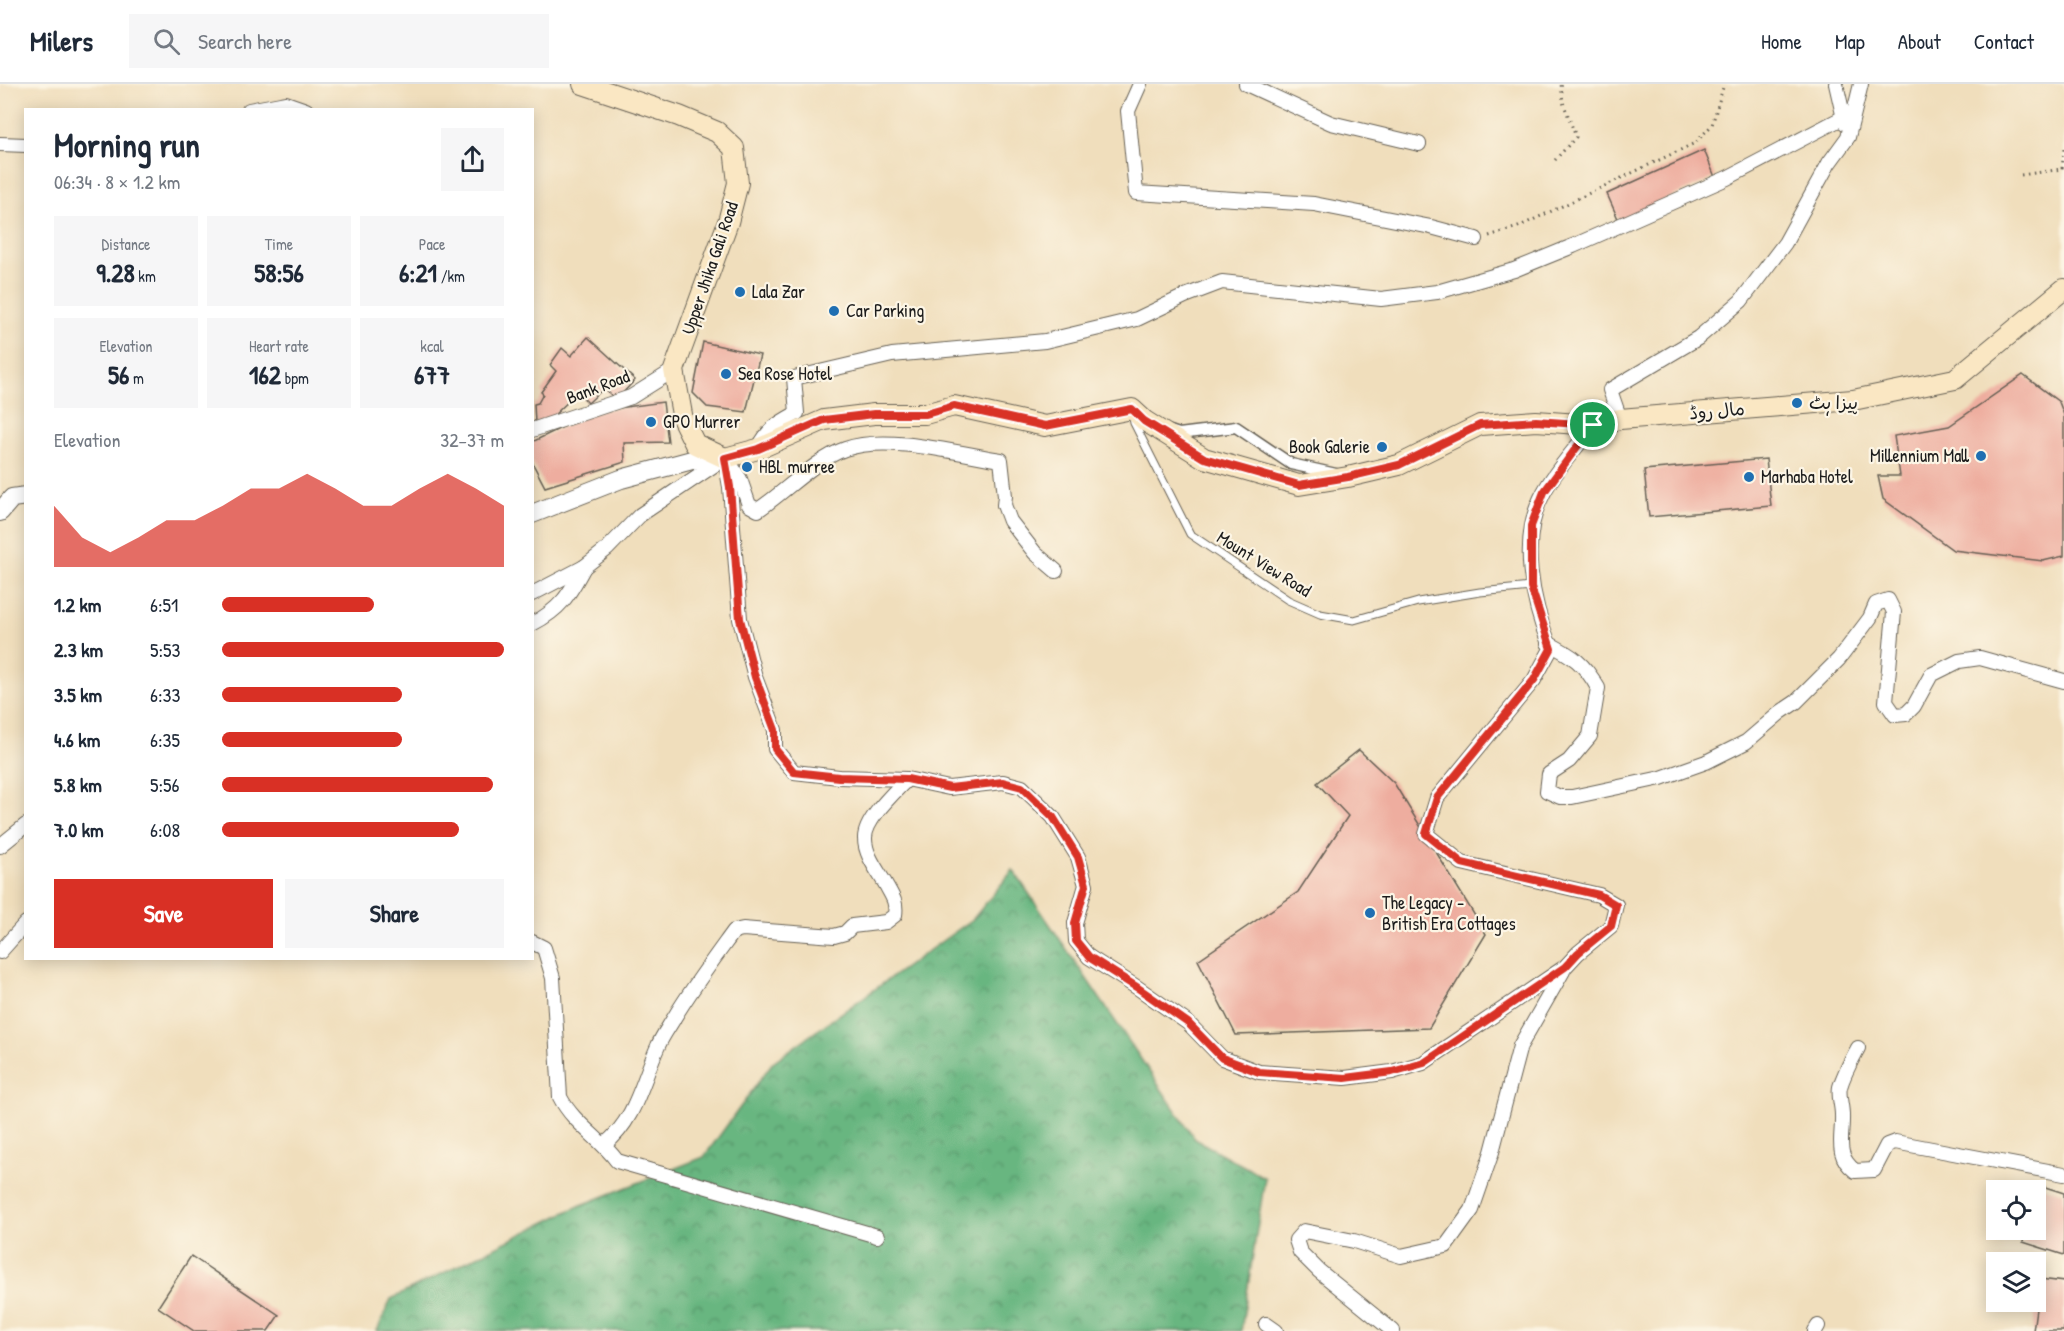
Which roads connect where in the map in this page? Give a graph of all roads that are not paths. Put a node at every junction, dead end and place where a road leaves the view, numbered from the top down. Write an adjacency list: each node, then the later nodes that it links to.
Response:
1 (583, 84): 15 (main road, Upper Jhika Gali Road)
2 (1140, 84): 13 (street)
3 (1246, 84): 11 (street)
4 (1836, 84): 8 (street)
5 (1862, 84): 9 (street)
6 (261, 108): 7 (street)
7 (299, 108)
8 (1844, 117): 9 (street); 20 (street)
9 (1848, 137): 17 (street)
10 (0, 144): 12 (street)
11 (1419, 144)
12 (24, 145)
13 (1476, 240)
14 (2064, 289): 17 (main road, مال روڈ)
15 (674, 370): 19 (street, Bank Road); 21 (main road)
16 (1138, 415): 20 (main road); 22 (main road, مال روڈ); 22 (street, مال روڈ); 28 (lane, Mount View Road)
17 (1620, 419): 18 (main road, مال روڈ)
18 (1593, 425): 22 (main road, مال روڈ); 28 (street)
19 (534, 429)
20 (758, 449): 21 (main road)
21 (725, 458): 25 (street); 26 (street); 27 (street); 33 (street)
22 (1348, 477)
23 (24, 496): 24 (street)
24 (0, 512)
25 (534, 513)
26 (584, 567): 29 (street); 30 (street)
27 (1056, 571)
28 (1531, 587): 31 (street)
29 (534, 593)
30 (534, 623)
31 (1548, 643): 32 (street); 39 (street)
32 (2064, 681)
33 (907, 779): 39 (street); 41 (street)
34 (24, 827): 35 (street)
35 (0, 846)
36 (24, 925): 38 (street)
37 (534, 943): 41 (street)
38 (0, 952)
39 (1565, 967): 44 (street)
40 (1858, 1048): 42 (street)
41 (604, 1145): 43 (street)
42 (2064, 1174)
43 (877, 1236)
44 (1393, 1331)

